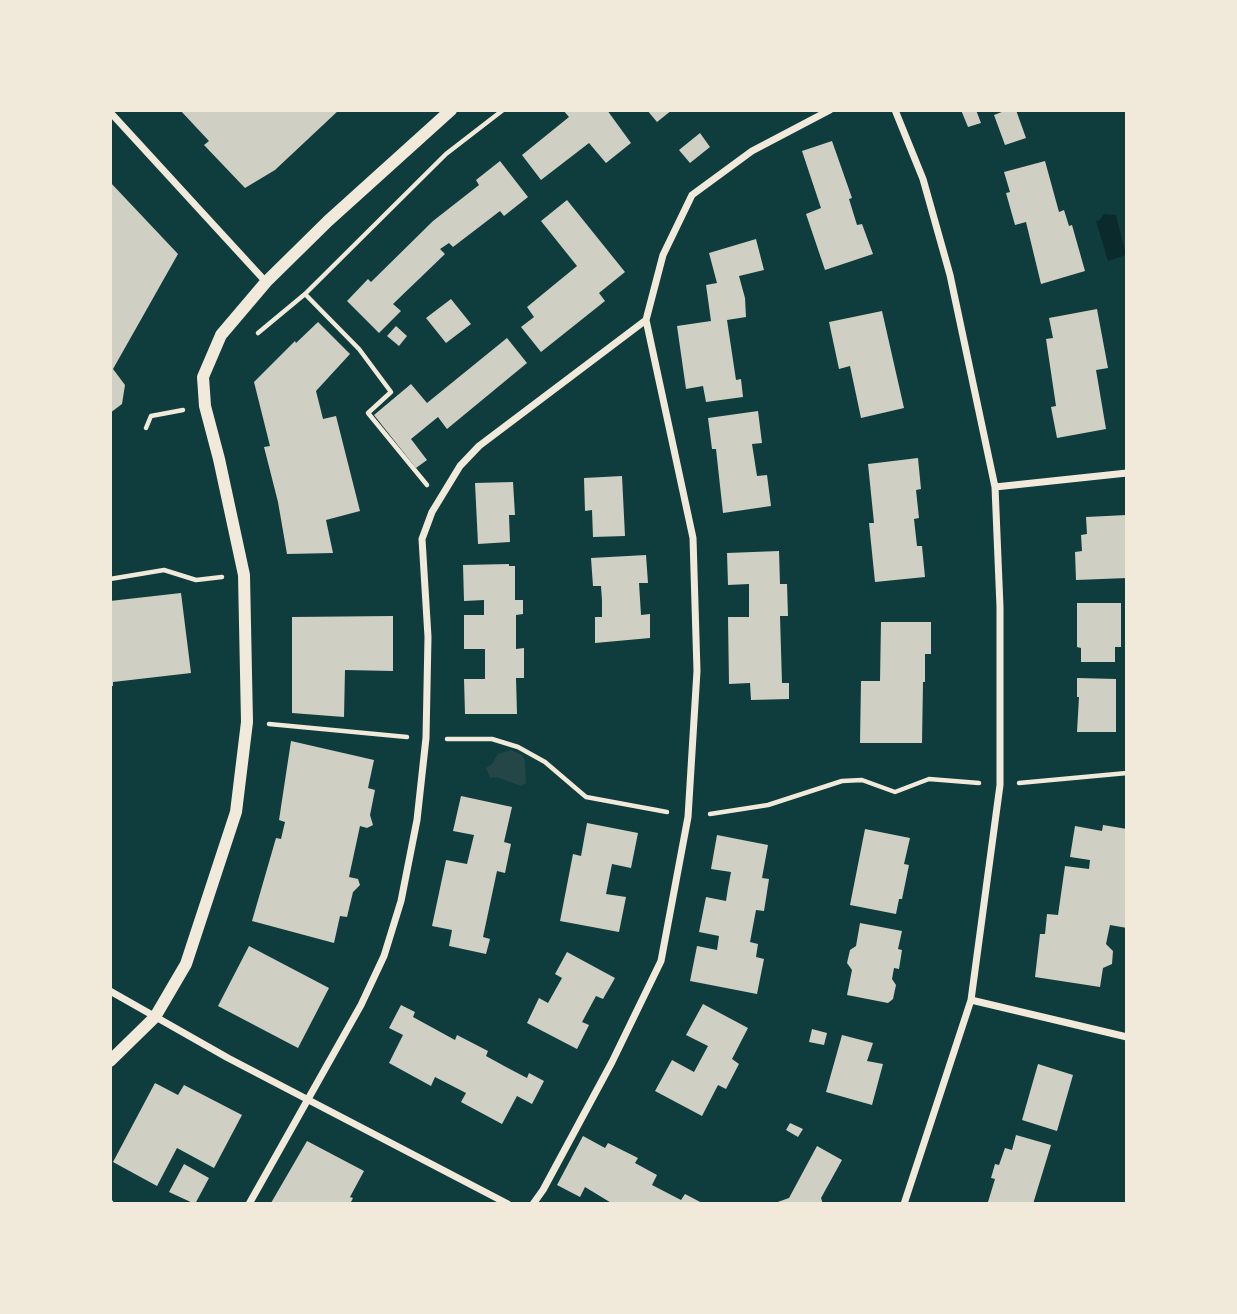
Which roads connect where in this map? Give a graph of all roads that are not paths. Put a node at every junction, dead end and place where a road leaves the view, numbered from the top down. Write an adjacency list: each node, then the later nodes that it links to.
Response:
1 (452, 110): 5 (street)
2 (830, 110): 6 (street)
3 (895, 110): 8 (street)
4 (110, 112): 5 (street)
5 (266, 282): 11 (street)
6 (646, 320): 14 (street); 17 (street)
7 (1127, 473): 8 (street)
8 (995, 487): 10 (street)
9 (110, 991): 11 (street)
10 (971, 1000): 12 (street); 18 (street)
11 (155, 1017): 13 (street); 14 (street)
12 (1127, 1037)
13 (110, 1061)
14 (307, 1099): 15 (street); 16 (street)
15 (249, 1204)
16 (508, 1204)
17 (533, 1204)
18 (904, 1204)

